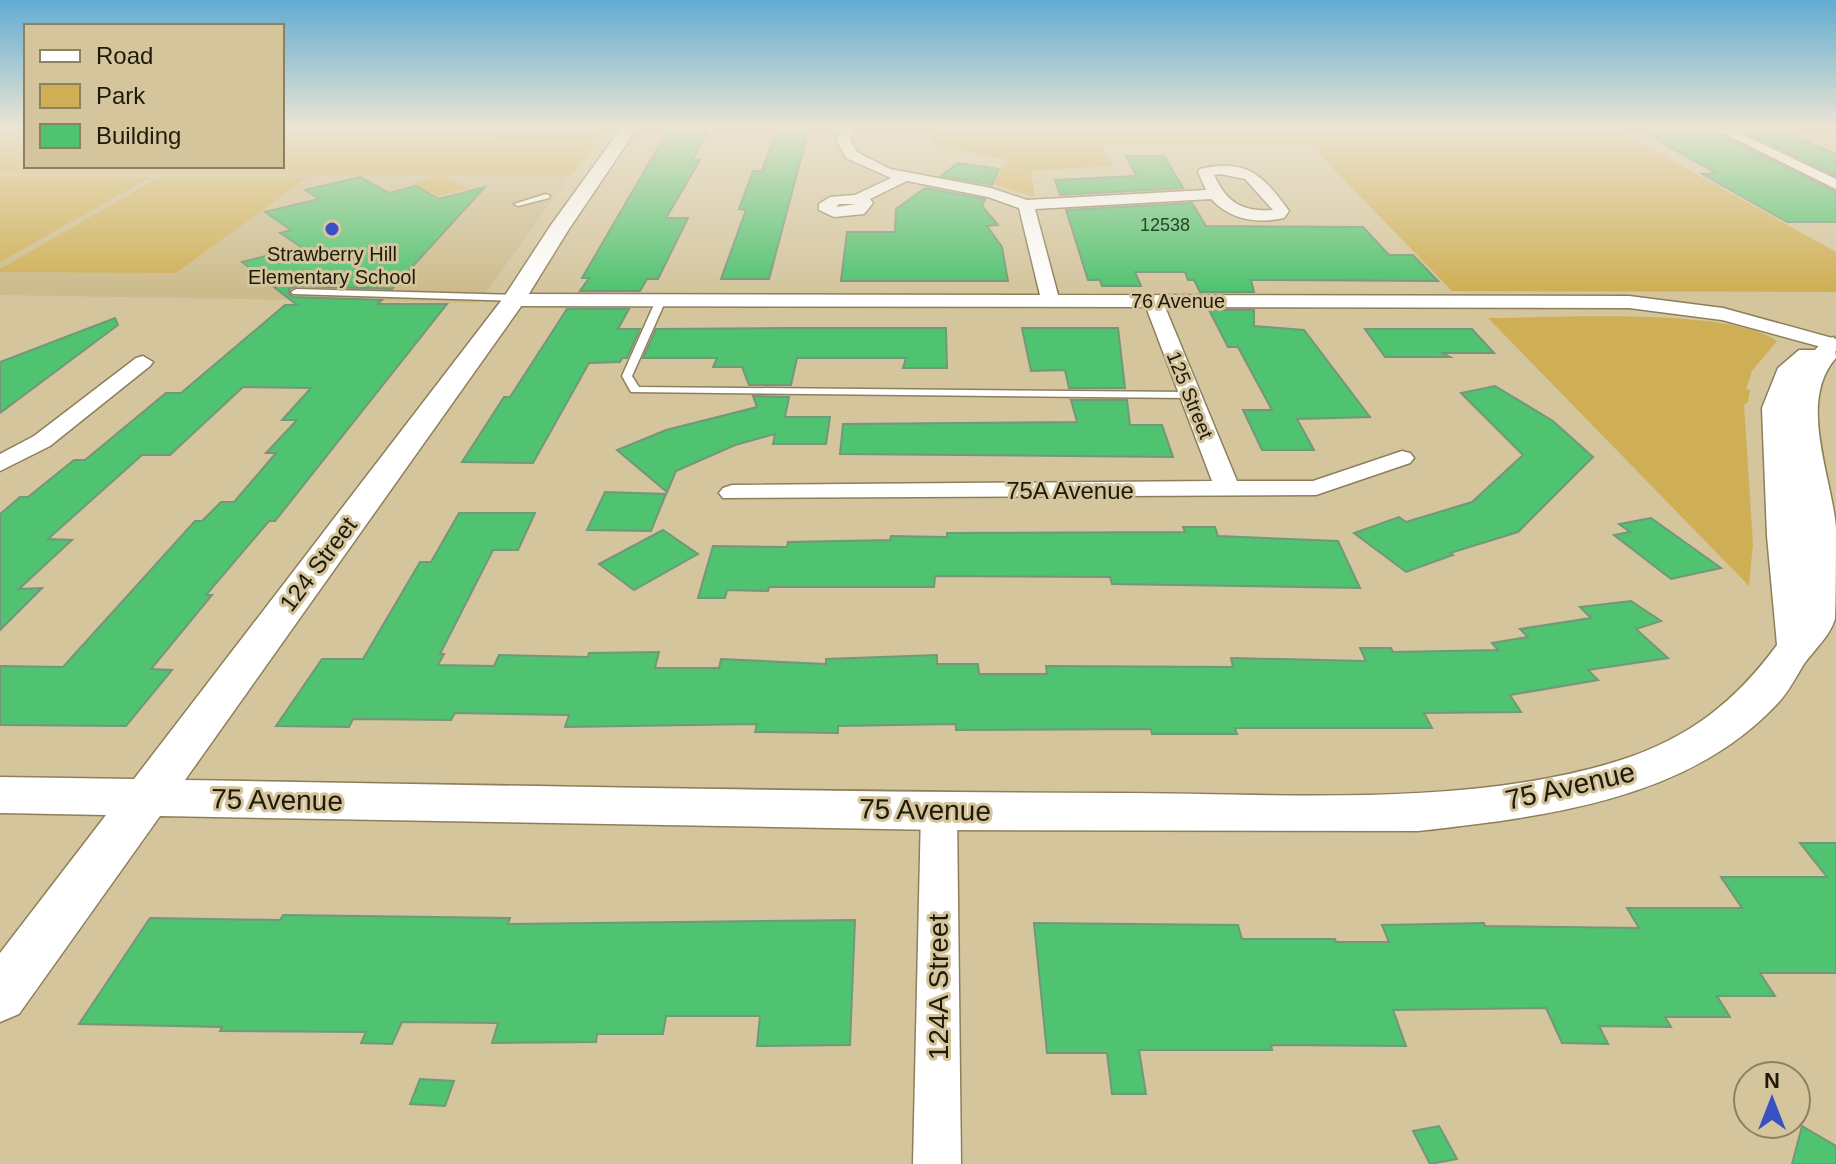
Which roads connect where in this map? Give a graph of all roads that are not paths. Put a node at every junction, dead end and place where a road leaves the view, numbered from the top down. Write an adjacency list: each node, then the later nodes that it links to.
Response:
1 (592, 181): 12 (street, 124 Street)
2 (896, 181): 8 (street)
3 (928, 181): 10 (street)
4 (1209, 181): 6 (street)
5 (1257, 181): 6 (street)
6 (1215, 194): 10 (street)
7 (546, 196): 9 (lane)
8 (858, 199)
9 (518, 204)
10 (1026, 205): 14 (street)
11 (296, 292): 12 (lane)
12 (515, 299): 13 (street, 76 Avenue); 24 (street, 124 Street)
13 (661, 300): 14 (street, 76 Avenue); 18 (lane)
14 (1050, 300): 15 (street, 76 Avenue)
15 (1153, 301): 16 (street, 76 Avenue); 18 (street, 125 Street)
16 (1835, 344): 25 (street, 75 Avenue)
17 (143, 362): 20 (street)
18 (1188, 395): 21 (street, 125 Street)
19 (1402, 458): 21 (street, 75A Avenue)
20 (0, 464)
21 (1228, 489): 22 (street, 75A Avenue)
22 (732, 493)
23 (0, 795): 24 (street, 75 Avenue)
24 (144, 798): 25 (street, 75 Avenue); 26 (street, 124 Street)
25 (939, 811): 27 (street, 124A Street)
26 (0, 996)
27 (937, 1164)

